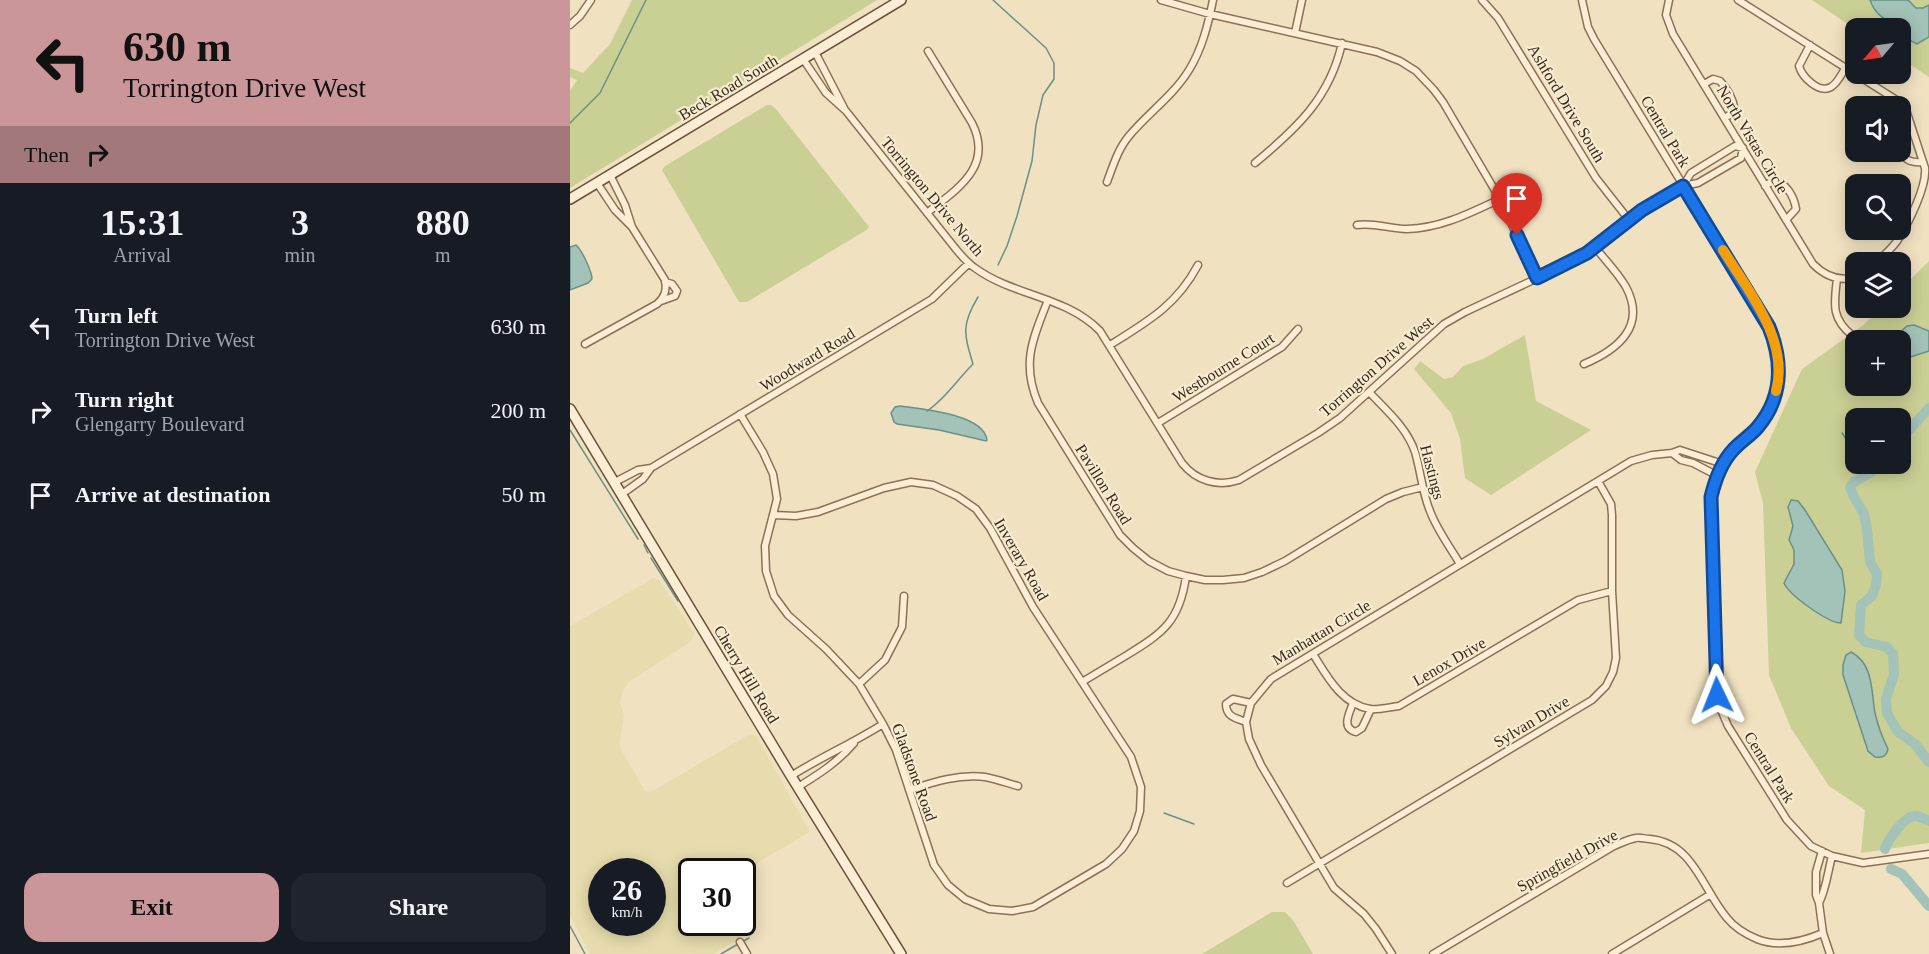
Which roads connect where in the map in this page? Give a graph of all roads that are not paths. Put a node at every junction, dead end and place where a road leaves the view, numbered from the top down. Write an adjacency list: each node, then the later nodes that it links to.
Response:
1 (591, 0): 11 (street)
2 (901, 0): 16 (main road, Beck Road South)
3 (1161, 0): 10 (street)
4 (1213, 0): 10 (street)
5 (1302, 0): 12 (street)
6 (1482, 0): 38 (street, Ashford Drive South)
7 (1582, 0): 33 (street, Central Park)
8 (1670, 0): 20 (street, North Vistas Circle)
9 (1738, 0): 14 (street)
10 (1210, 14): 12 (street); 31 (street)
11 (570, 25)
12 (1294, 33): 13 (street)
13 (1342, 43): 29 (street); 36 (street)
14 (1810, 45): 18 (street); 19 (street)
15 (928, 51): 37 (street)
16 (815, 52): 17 (main road, Beck Road South); 23 (street, Torrington Drive North)
17 (803, 59): 23 (street, Torrington Drive North); 30 (main road, Beck Road South)
18 (1845, 67)
19 (1845, 69)
20 (1704, 84): 24 (street, North Vistas Circle); 24 (street)
21 (1870, 84): 22 (street)
22 (1889, 96)
23 (846, 111): 37 (street, Torrington Drive North)
24 (1725, 118): 26 (street, North Vistas Circle)
25 (1911, 124): 28 (street)
26 (1743, 148): 33 (street); 33 (street); 34 (street, North Vistas Circle)
27 (1910, 162): 28 (street)
28 (1923, 162): 43 (street)
29 (1255, 163)
30 (610, 175): 32 (main road, Beck Road South); 41 (street)
31 (1107, 182)
32 (597, 183): 35 (main road, Beck Road South); 41 (street)
33 (1683, 186): 38 (street, Torrington Drive West); 62 (street, Central Park)
34 (1765, 186): 39 (street, North Vistas Circle); 39 (street)
35 (570, 199)
36 (1500, 199): 40 (street); 46 (street)
37 (927, 213): 44 (street, Torrington Drive North)
38 (1629, 220): 42 (street, Torrington Drive West)
39 (1786, 220): 48 (street, North Vistas Circle)
40 (1357, 225)
41 (632, 227): 49 (street)
42 (1595, 247): 46 (street, Torrington Drive West); 56 (street)
43 (1887, 252)
44 (969, 263): 50 (street, Torrington Drive North); 59 (street, Woodward Road)
45 (1197, 265): 55 (street)
46 (1537, 278): 57 (street, Torrington Drive West)
47 (1845, 278): 48 (street)
48 (1837, 279): 53 (street)
49 (665, 282): 51 (street); 51 (street)
50 (1048, 300): 55 (street, Torrington Drive North); 72 (street, Pavillon Road)
51 (661, 301): 54 (street)
52 (1298, 329): 60 (street, Westbourne Court)
53 (1846, 330)
54 (585, 344)
55 (1110, 345): 60 (street, Torrington Drive North)
56 (1584, 364)
57 (1370, 393): 65 (street, Torrington Drive West); 68 (street, Hastings)
58 (570, 409): 67 (main road, Cherry Hill Road)
59 (740, 414): 63 (street, Woodward Road); 70 (street, Gladstone Road)
60 (1158, 423): 65 (street, Torrington Drive North)
61 (1672, 453): 62 (street, Manhattan Circle); 64 (street); 66 (street, Manhattan Circle)
62 (1723, 464): 64 (street, Central Park)
63 (651, 468): 67 (street, Woodward Road); 69 (street, Woodward Road)
64 (1718, 476): 89 (street, Central Park)
65 (1206, 481)
66 (1598, 481): 71 (street, Manhattan Circle); 73 (street, Sylvan Drive)
67 (615, 482): 69 (main road, Cherry Hill Road)
68 (1423, 487): 71 (street, Hastings); 72 (street, Pavillon Road)
69 (622, 494): 84 (main road, Cherry Hill Road)
70 (774, 515): 76 (street, Inverary Road); 77 (street, Gladstone Road)
71 (1460, 564): 75 (street, Manhattan Circle)
72 (1186, 576): 76 (street)
73 (1612, 591): 80 (street, Lenox Drive); 92 (street, Sylvan Drive)
74 (904, 596): 77 (street)
75 (1312, 654): 78 (street, Manhattan Circle); 79 (street, Lenox Drive)
76 (1082, 682): 87 (street, Inverary Road)
77 (859, 684): 82 (street, Gladstone Road)
78 (1251, 703): 81 (street, Manhattan Circle); 81 (street)
79 (1353, 703): 80 (street, Lenox Drive); 80 (street)
80 (1371, 709)
81 (1246, 722): 92 (street)
82 (884, 724): 83 (street); 88 (street, Gladstone Road)
83 (854, 742): 84 (street); 86 (street)
84 (791, 776): 86 (main road, Cherry Hill Road)
85 (1018, 786): 88 (street)
86 (798, 787): 99 (main road, Cherry Hill Road)
87 (1141, 787): 88 (street, Gladstone Road)
88 (909, 790)
89 (1822, 851): 91 (street, Central Park); 95 (street)
90 (1929, 854): 91 (street, Central Park)
91 (1832, 856): 95 (street)
92 (1320, 863): 93 (street, Sylvan Drive); 100 (street)
93 (1287, 883)
94 (1711, 894): 96 (street, Springfield Drive); 101 (street, Springfield Drive); 102 (street)
95 (1819, 903): 96 (street)
96 (1823, 933): 103 (street)
97 (740, 942): 98 (street)
98 (747, 954)
99 (901, 954)
100 (1392, 954)
101 (1434, 954)
102 (1612, 954)
103 (1830, 954)

